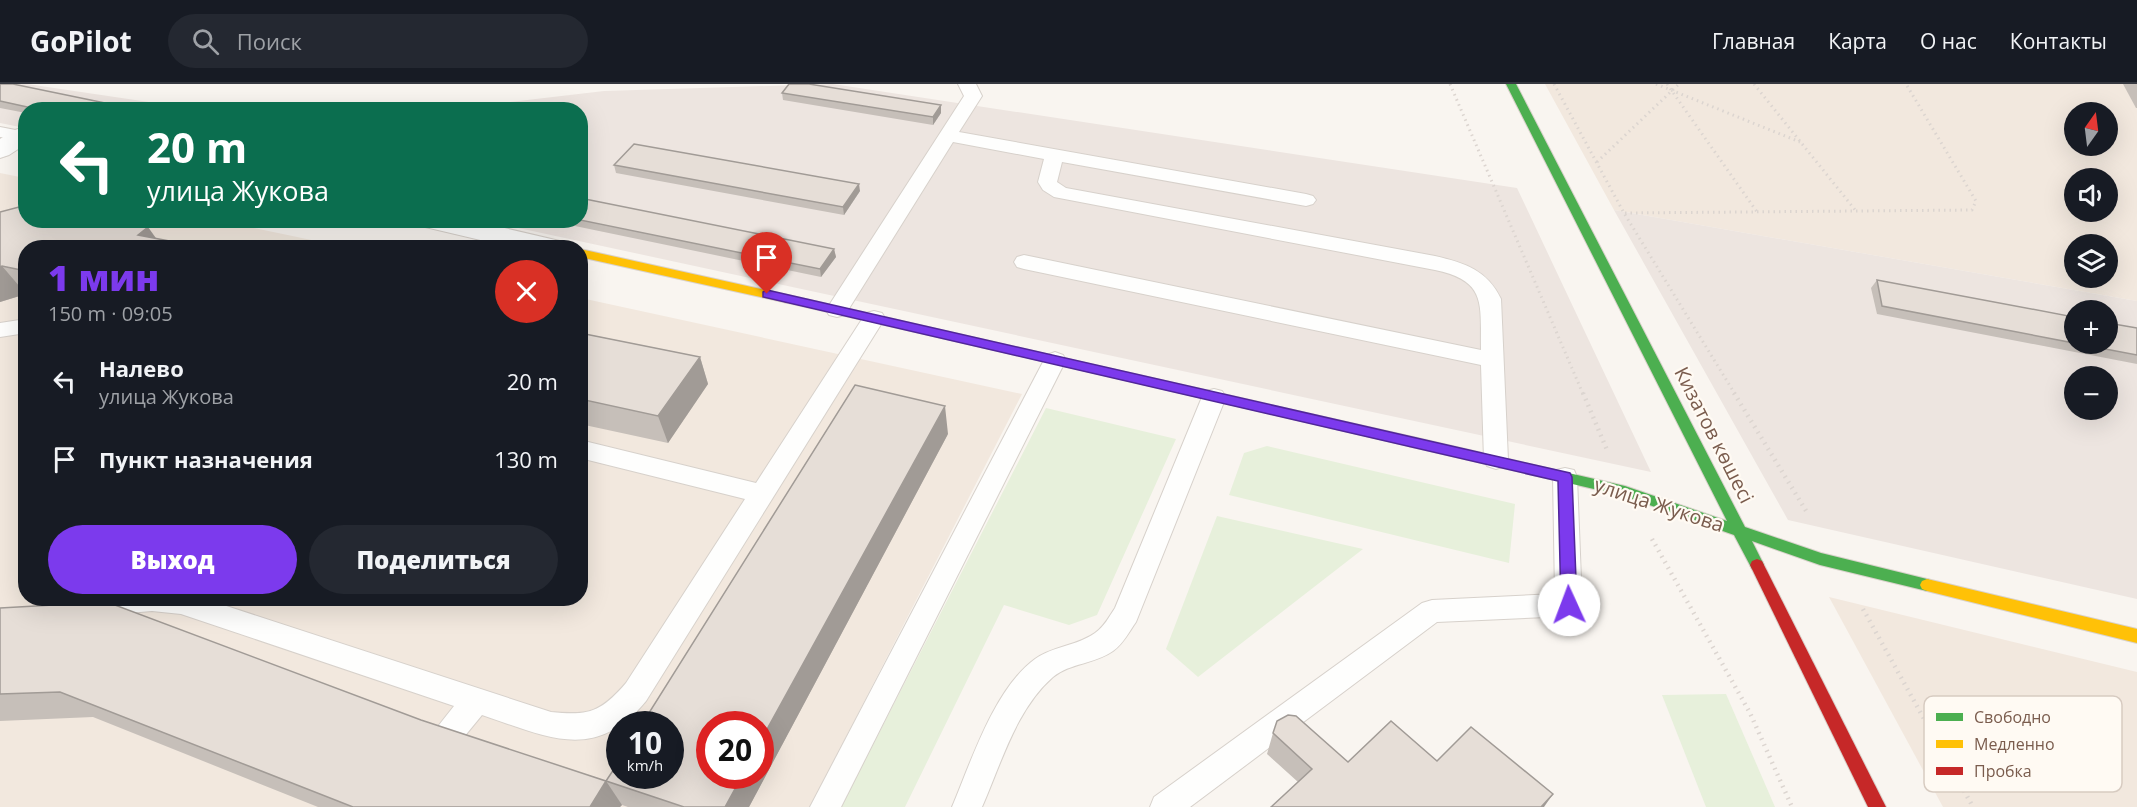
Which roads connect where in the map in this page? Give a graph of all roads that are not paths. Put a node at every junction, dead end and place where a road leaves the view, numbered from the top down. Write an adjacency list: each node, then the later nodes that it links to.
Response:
1 (967, 84): 3 (lane)
2 (1511, 84): 21 (main road, Кизатов көшесі)
3 (948, 136): 4 (lane); 10 (lane)
4 (1055, 155): 5 (lane); 15 (lane)
5 (1306, 200)
6 (466, 228): 7 (street)
7 (519, 240)
8 (588, 255): 10 (main road, улица Жукова)
9 (1024, 262): 15 (lane)
10 (837, 310): 11 (main road, улица Жукова)
11 (874, 318): 14 (main road, улица Жукова); 20 (lane)
12 (18, 327): 13 (lane)
13 (0, 330)
14 (1054, 360): 16 (main road, улица Жукова); 28 (lane)
15 (1493, 360): 18 (lane)
16 (1214, 397): 18 (main road, улица Жукова); 29 (lane)
17 (588, 451): 20 (lane)
18 (1496, 460): 19 (main road, улица Жукова)
19 (1565, 477): 21 (main road, улица Жукова); 30 (lane)
20 (763, 494): 26 (lane)
21 (1741, 532): 25 (main road, улица Жукова); 31 (main road, Кизатов көшесі)
22 (71, 606): 24 (lane)
23 (190, 606): 26 (lane)
24 (57, 607)
25 (2137, 636)
26 (476, 700): 27 (lane)
27 (449, 734)
28 (825, 807)
29 (967, 807)
30 (1165, 807)
31 (1877, 807)

